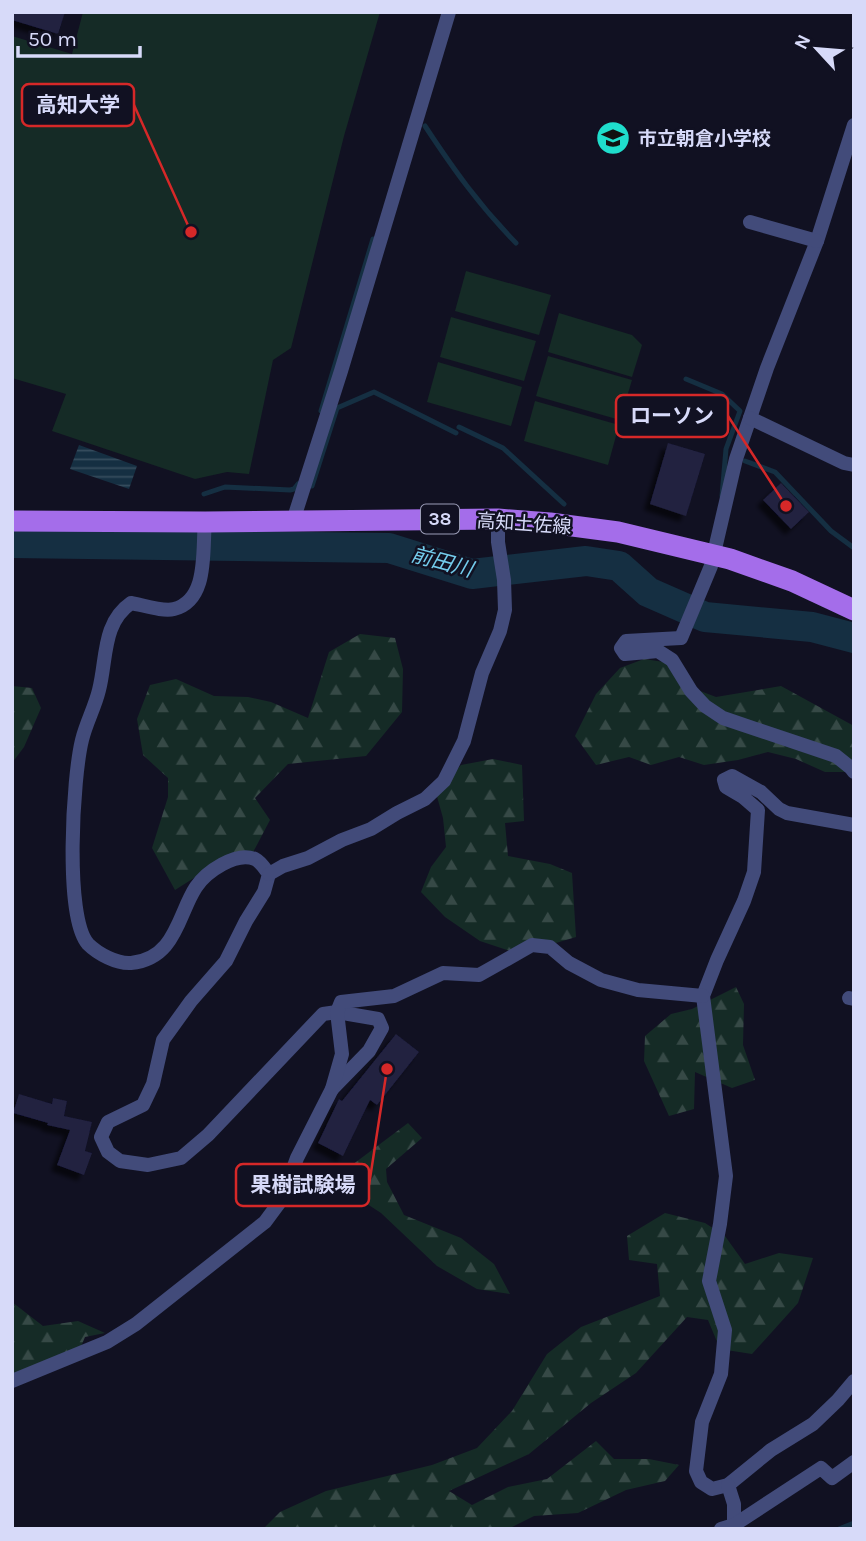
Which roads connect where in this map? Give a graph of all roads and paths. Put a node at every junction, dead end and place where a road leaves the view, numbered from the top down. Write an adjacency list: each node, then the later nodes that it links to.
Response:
1 (449, 12): 8 (street)
2 (853, 133): 4 (street)
3 (750, 222): 4 (street)
4 (817, 241): 5 (street)
5 (750, 418): 6 (street); 11 (street)
6 (854, 465)
7 (498, 519): 8 (main road, 高知土佐線 / 38); 11 (main road, 高知土佐線 / 38); 15 (street)
8 (293, 521): 10 (main road, 高知土佐線 / 38)
9 (12, 522): 10 (main road, 高知土佐線 / 38)
10 (204, 531): 15 (street)
11 (715, 555): 12 (main road, 高知土佐線 / 38); 13 (street)
12 (854, 610)
13 (854, 772)
14 (854, 825): 16 (street)
15 (269, 874): 17 (street)
16 (703, 996): 17 (street); 22 (street)
17 (337, 1012): 18 (street); 18 (street)
18 (332, 1089): 19 (street)
19 (12, 1381)
20 (854, 1381): 22 (street)
21 (854, 1462): 23 (street)
22 (727, 1485): 23 (street)
23 (730, 1527)

